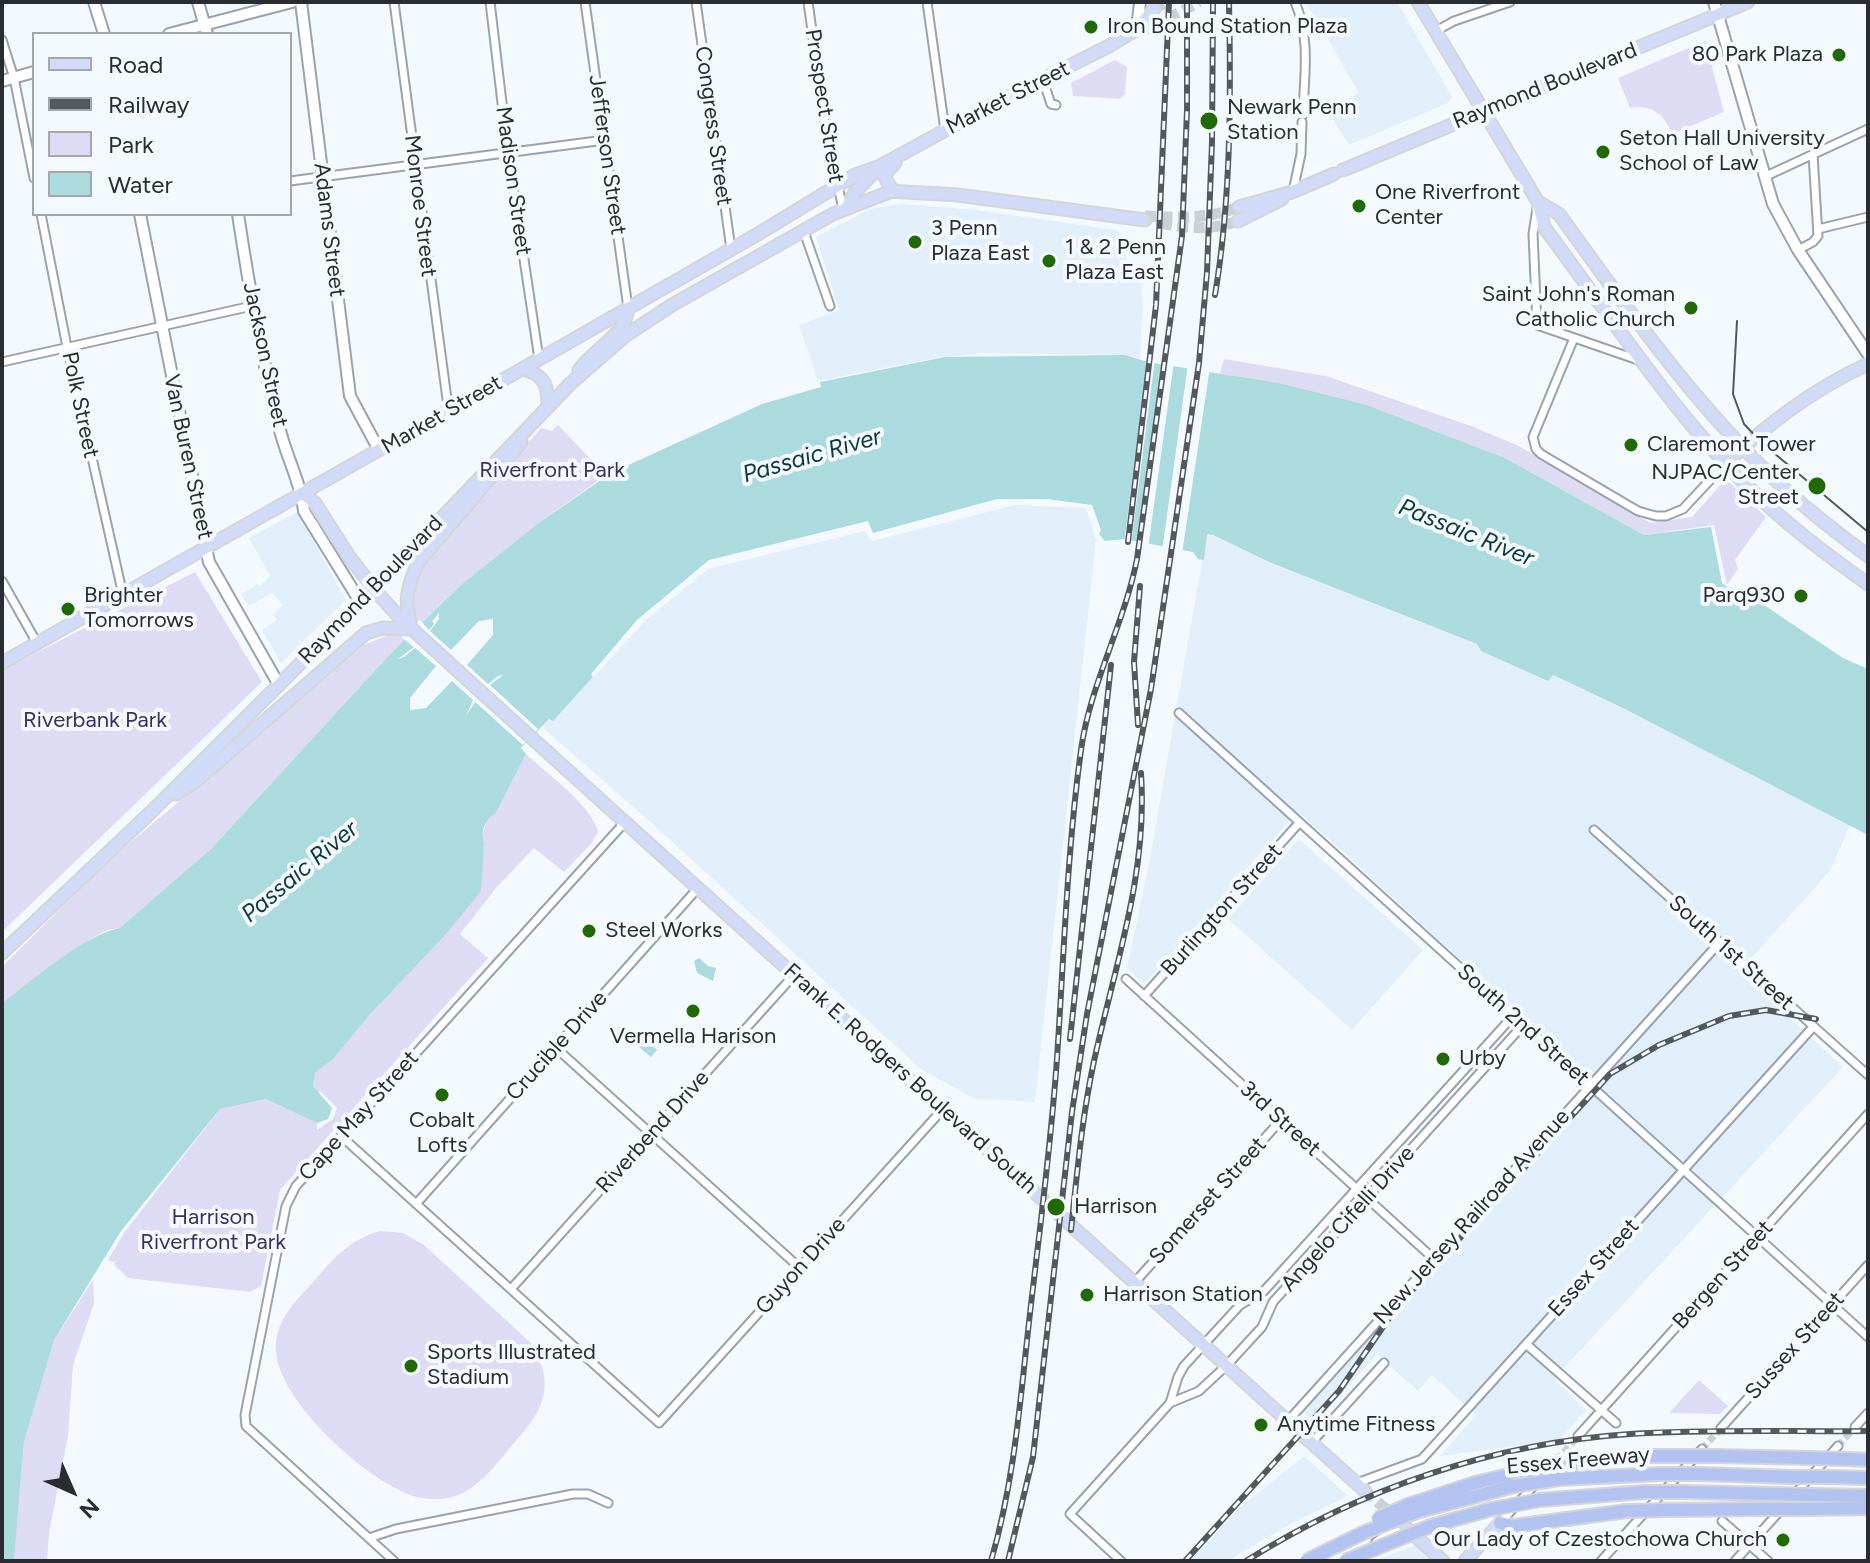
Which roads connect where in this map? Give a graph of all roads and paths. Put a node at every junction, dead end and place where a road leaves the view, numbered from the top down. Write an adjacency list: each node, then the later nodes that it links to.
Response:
1 (94, 2): 23 (street)
2 (198, 2): 20 (street)
3 (292, 2): 20 (street)
4 (301, 2): 41 (street, Adams Street)
5 (394, 2): 38 (street, Monroe Street)
6 (490, 2): 35 (street, Madison Street)
7 (585, 2): 34 (street, Jefferson Street)
8 (696, 2): 59 (street, Congress Street)
9 (808, 2): 44 (street, Prospect Street)
10 (927, 2): 33 (street)
11 (1139, 2): 17 (street); 21 (street)
12 (1295, 2): 47 (street)
13 (1418, 2): 22 (main road)
14 (1510, 2): 22 (street)
15 (1714, 2): 18 (street)
16 (1748, 2): 18 (main road, Raymond Boulevard)
17 (1154, 8): 21 (main road, Market Street)
18 (1718, 15): 31 (main road, Raymond Boulevard); 42 (street)
19 (1154, 26): 21 (main road, Market Street)
20 (206, 29): 24 (street)
21 (1137, 29): 28 (main road, Market Street)
22 (1436, 31): 31 (main road)
23 (103, 32)
24 (184, 32)
25 (2, 40): 27 (street)
26 (32, 73): 27 (street)
27 (14, 78): 29 (street); 40 (street)
28 (1043, 80): 30 (street); 33 (main road, Market Street)
29 (2, 81)
30 (1056, 105)
31 (1482, 111): 47 (main road, Raymond Boulevard); 48 (main road)
32 (1868, 129): 36 (street)
33 (945, 130): 37 (main road, Market Street)
34 (605, 140): 35 (street); 63 (street, Jefferson Street)
35 (508, 153): 38 (street); 68 (street, Madison Street)
36 (1813, 154): 42 (street); 58 (street)
37 (901, 155): 39 (main road, Market Street); 45 (main road)
38 (415, 166): 41 (street); 75 (street, Monroe Street)
39 (880, 166): 44 (main road, Market Street); 46 (main road, Market Street)
40 (32, 168)
41 (322, 177): 43 (street); 78 (street, Adams Street)
42 (1764, 177): 60 (street)
43 (292, 181)
44 (838, 191): 46 (main road); 50 (street, Prospect Street); 59 (main road, Market Street)
45 (892, 191): 46 (main road); 50 (main road); 55 (main road)
46 (855, 192): 50 (main road, Market Street)
47 (1292, 192): 49 (main road, Raymond Boulevard); 56 (main road, Raymond Boulevard)
48 (1538, 202): 65 (street); 70 (main road); 77 (main road)
49 (1239, 207)
50 (845, 208): 57 (main road)
51 (41, 216): 66 (street, Polk Street)
52 (140, 216): 64 (street, Van Buren Street)
53 (238, 216): 61 (street, Jackson Street)
54 (1868, 217): 58 (street)
55 (1145, 218)
56 (1238, 221)
57 (803, 229): 62 (street); 73 (main road, Raymond Boulevard)
58 (1818, 229): 60 (street)
59 (731, 249): 63 (main road, Market Street)
60 (1798, 250): 67 (street)
61 (252, 306): 64 (street); 80 (street, Jackson Street)
62 (830, 306)
63 (628, 308): 68 (main road, Market Street); 73 (main road)
64 (160, 326): 66 (street); 81 (street, Van Buren Street)
65 (1574, 338): 70 (street); 79 (street)
66 (67, 347): 69 (street); 85 (street, Polk Street)
67 (1868, 354)
68 (539, 359): 72 (main road, Market Street)
69 (2, 362)
70 (1645, 363): 79 (main road)
71 (1868, 364): 77 (main road)
72 (522, 369): 74 (main road); 75 (main road, Market Street)
73 (570, 384): 74 (main road, Raymond Boulevard)
74 (548, 406): 76 (main road, Raymond Boulevard)
75 (452, 409): 78 (main road, Market Street)
76 (535, 420): 86 (main road, Raymond Boulevard); 87 (main road)
77 (1743, 447): 79 (main road); 82 (main road)
78 (379, 450): 80 (main road, Market Street)
79 (1726, 463): 84 (main road)
80 (302, 493): 81 (main road, Market Street); 86 (street, Jackson Street); 87 (main road, Jackson Street, bridge)
81 (207, 549): 85 (main road, Market Street); 90 (street, Van Buren Street)
82 (1868, 556)
83 (2, 581): 88 (street)
84 (1868, 584)
85 (123, 595): 88 (main road, Market Street)
86 (361, 603): 90 (main road, Raymond Boulevard)
87 (400, 620): 92 (main road); 93 (main road, Jackson Street)
88 (37, 643): 89 (main road, Market Street)
89 (2, 663)
90 (279, 685): 92 (main road, Raymond Boulevard)
91 (1179, 713): 94 (street, South 2nd Street)
92 (155, 807): 98 (main road, Raymond Boulevard)
93 (625, 822): 96 (main road); 112 (street, Cape May Street)
94 (1299, 823): 101 (street, Burlington Street); 102 (street, South 2nd Street)
95 (1594, 830): 97 (street, South 1st Street)
96 (698, 888): 99 (main road, Frank E. Rodgers Boulevard South); 105 (street, Crucible Drive)
97 (1720, 942): 104 (street, South 1st Street); 107 (street, New Jersey Railroad Avenue)
98 (2, 953)
99 (794, 975): 108 (main road, Frank E. Rodgers Boulevard South); 111 (street, Riverbend Drive)
100 (1126, 979): 101 (street, 3rd Street)
101 (1144, 996): 110 (street, 3rd Street)
102 (1513, 1016): 103 (street, South 2nd Street); 114 (street, Angelo Cifelli Drive)
103 (1523, 1025): 107 (street, South 2nd Street); 115 (street, Angelo Cifelli Drive)
104 (1813, 1027): 106 (street, South 1st Street); 113 (street, Essex Street)
105 (556, 1048): 111 (street); 116 (street, Crucible Drive)
106 (1868, 1075)
107 (1590, 1086): 113 (street, South 2nd Street); 118 (street, New Jersey Railroad Avenue)
108 (943, 1109): 120 (street, Guyon Drive); 121 (main road, Frank E. Rodgers Boulevard South)
109 (1868, 1114): 117 (street, Bergen Street)
110 (1281, 1120): 114 (street, 3rd Street); 121 (street, Somerset Street)
111 (650, 1135): 120 (street); 122 (street, Riverbend Drive)
112 (341, 1136): 116 (street); 151 (street, Cape May Street)
113 (1684, 1169): 117 (street, South 2nd Street); 126 (street, Essex Street)
114 (1357, 1188): 115 (street, 3rd Street); 125 (street, Angelo Cifelli Drive)
115 (1367, 1197): 118 (street, 3rd Street); 128 (street, Angelo Cifelli Drive)
116 (416, 1204): 122 (street)
117 (1757, 1237): 123 (street, South 2nd Street); 130 (street, Bergen Street)
118 (1434, 1259): 132 (street, New Jersey Railroad Avenue)
119 (1868, 1265): 123 (street, Sussex Street)
120 (800, 1268): 122 (street, Guyon Drive)
121 (1134, 1280): 125 (main road, Frank E. Rodgers Boulevard South)
122 (511, 1289)
123 (1832, 1305): 124 (street, South 2nd Street); 135 (street, Sussex Street)
124 (1868, 1337)
125 (1204, 1344): 128 (main road, Frank E. Rodgers Boulevard South); 129 (street, Angelo Cifelli Drive)
126 (1526, 1344): 130 (street); 143 (street, Essex Street)
127 (1384, 1363): 137 (street)
128 (1227, 1365): 129 (street, Angelo Cifelli Drive); 132 (main road, Frank E. Rodgers Boulevard South)
129 (1170, 1403): 155 (street, Angelo Cifelli Drive)
130 (1601, 1410): 133 (street); 136 (street, Bergen Street)
131 (1868, 1413): 134 (street)
132 (1288, 1421): 137 (main road, Frank E. Rodgers Boulevard South)
133 (1616, 1423)
134 (1855, 1427)
135 (1721, 1428)
136 (1578, 1436)
137 (1312, 1442): 143 (main road, Frank E. Rodgers Boulevard South)
138 (1838, 1446): 152 (street)
139 (1702, 1449): 159 (street)
140 (1557, 1460): 149 (street)
141 (1868, 1460): 146 (highway, bridge)
142 (1868, 1478): 146 (highway, Essex Freeway, bridge)
143 (1361, 1487)
144 (1868, 1496): 156 (highway, Essex Freeway, bridge)
145 (608, 1503): 151 (street)
146 (1412, 1508): 153 (highway, Essex Freeway, bridge)
147 (1868, 1508): 149 (highway, bridge)
148 (1722, 1521): 152 (street)
149 (1500, 1523): 158 (main road)
150 (1403, 1525): 156 (street); 157 (main road)
151 (369, 1538): 154 (street, Cape May Street)
152 (1750, 1545): 160 (street); 161 (street)
153 (1307, 1560)
154 (394, 1561)
155 (1121, 1561)
156 (1347, 1561)
157 (1443, 1561)
158 (1465, 1561)
159 (1601, 1561)
160 (1735, 1561)
161 (1768, 1561)

